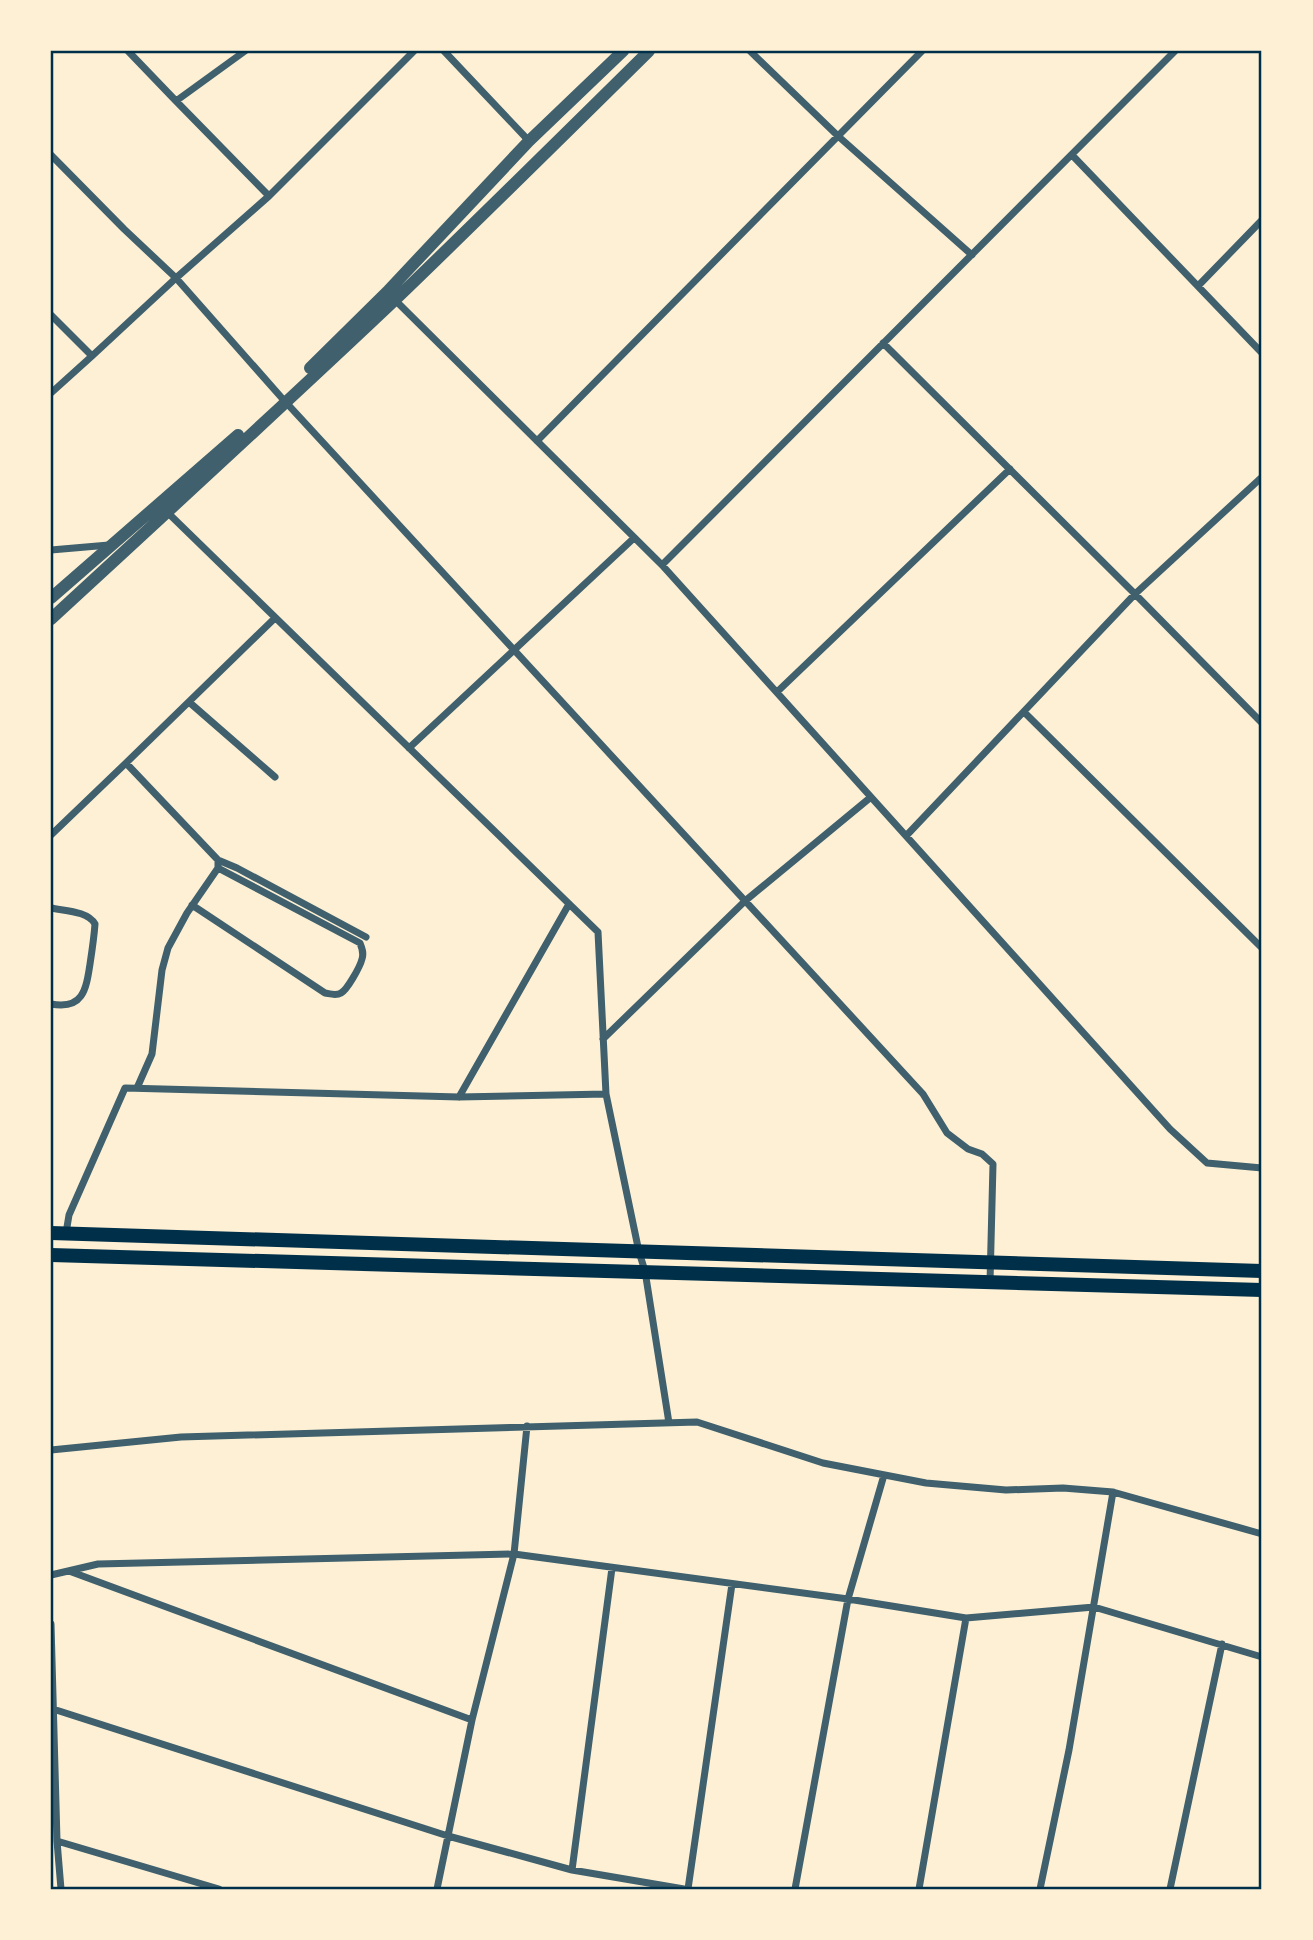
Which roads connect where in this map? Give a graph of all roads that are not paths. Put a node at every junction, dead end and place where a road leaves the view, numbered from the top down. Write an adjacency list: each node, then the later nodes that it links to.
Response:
1 (128, 51): 10 (street)
2 (245, 51): 10 (street)
3 (414, 51): 15 (street)
4 (444, 51): 12 (street)
5 (623, 51): 12 (street)
6 (649, 51): 20 (street)
7 (750, 51): 11 (street)
8 (922, 51): 11 (street)
9 (1175, 51): 14 (street)
10 (176, 101): 15 (street)
11 (838, 136): 17 (street); 27 (street)
12 (530, 141): 20 (street)
13 (51, 155): 18 (street)
14 (1072, 155): 17 (street); 19 (street)
15 (269, 196): 18 (street)
16 (1262, 220): 19 (street)
17 (972, 255): 22 (street)
18 (176, 278): 24 (street); 26 (street)
19 (1198, 286): 23 (street)
20 (391, 296): 26 (street); 27 (street)
21 (51, 315): 24 (street)
22 (883, 344): 28 (street); 34 (street)
23 (1262, 353)
24 (92, 356): 25 (street)
25 (51, 393)
26 (283, 400): 30 (street); 39 (street)
27 (537, 441): 31 (street)
28 (1010, 469): 35 (street); 40 (street)
29 (1262, 477): 35 (street)
30 (163, 509): 32 (street); 37 (street); 38 (street)
31 (634, 538): 34 (street); 39 (street)
32 (114, 544): 33 (street); 36 (street)
33 (51, 550)
34 (662, 565): 40 (street)
35 (1135, 594): 42 (street); 43 (street)
36 (51, 598)
37 (275, 618): 41 (street); 44 (street)
38 (51, 619)
39 (513, 650): 44 (street); 51 (street)
40 (777, 692): 47 (street)
41 (189, 702): 45 (street); 46 (street)
42 (1024, 712): 49 (street); 56 (street)
43 (1262, 723)
44 (409, 748): 52 (street)
45 (125, 763): 48 (street); 50 (street)
46 (275, 778)
47 (871, 797): 49 (street); 51 (street)
48 (51, 835)
49 (906, 836): 62 (street)
50 (218, 864): 53 (street); 53 (street); 55 (street)
51 (746, 901): 58 (street); 67 (street)
52 (569, 904): 58 (street); 61 (street)
53 (192, 905): 59 (street)
54 (51, 908): 57 (street)
55 (366, 937)
56 (1262, 948)
57 (51, 1004)
58 (603, 1039): 60 (street)
59 (137, 1088): 61 (street); 64 (street)
60 (606, 1094): 61 (street); 65 (street)
61 (459, 1097)
62 (1262, 1168)
63 (51, 1233): 64 (main road)
64 (66, 1233): 65 (main road)
65 (639, 1252): 67 (main road); 69 (street)
66 (51, 1255): 69 (main road)
67 (991, 1262): 68 (main road); 70 (street)
68 (1262, 1271)
69 (645, 1272): 70 (main road); 72 (street)
70 (990, 1282): 71 (main road)
71 (1262, 1290)
72 (669, 1423): 73 (street); 75 (street)
73 (527, 1426): 74 (street); 78 (street)
74 (51, 1450)
75 (884, 1475): 76 (street); 83 (street)
76 (1113, 1492): 77 (street); 84 (street)
77 (1262, 1534)
78 (513, 1555): 79 (street); 80 (street); 91 (street)
79 (612, 1568): 82 (street); 94 (street)
80 (69, 1571): 81 (street); 91 (street)
81 (51, 1575)
82 (732, 1584): 83 (street); 98 (street)
83 (848, 1600): 85 (street); 99 (street)
84 (1094, 1607): 85 (street); 87 (street); 101 (street)
85 (966, 1618): 100 (street)
86 (51, 1624): 88 (street)
87 (1222, 1644): 89 (street); 102 (street)
88 (51, 1647): 90 (street)
89 (1262, 1657)
90 (53, 1709): 92 (street); 93 (street)
91 (472, 1720): 92 (street)
92 (448, 1836): 94 (street); 97 (street)
93 (57, 1842): 95 (street); 96 (street)
94 (572, 1870): 98 (street)
95 (61, 1889)
96 (219, 1889)
97 (437, 1889)
98 (686, 1889)
99 (795, 1889)
100 (919, 1889)
101 (1040, 1889)
102 (1170, 1889)

